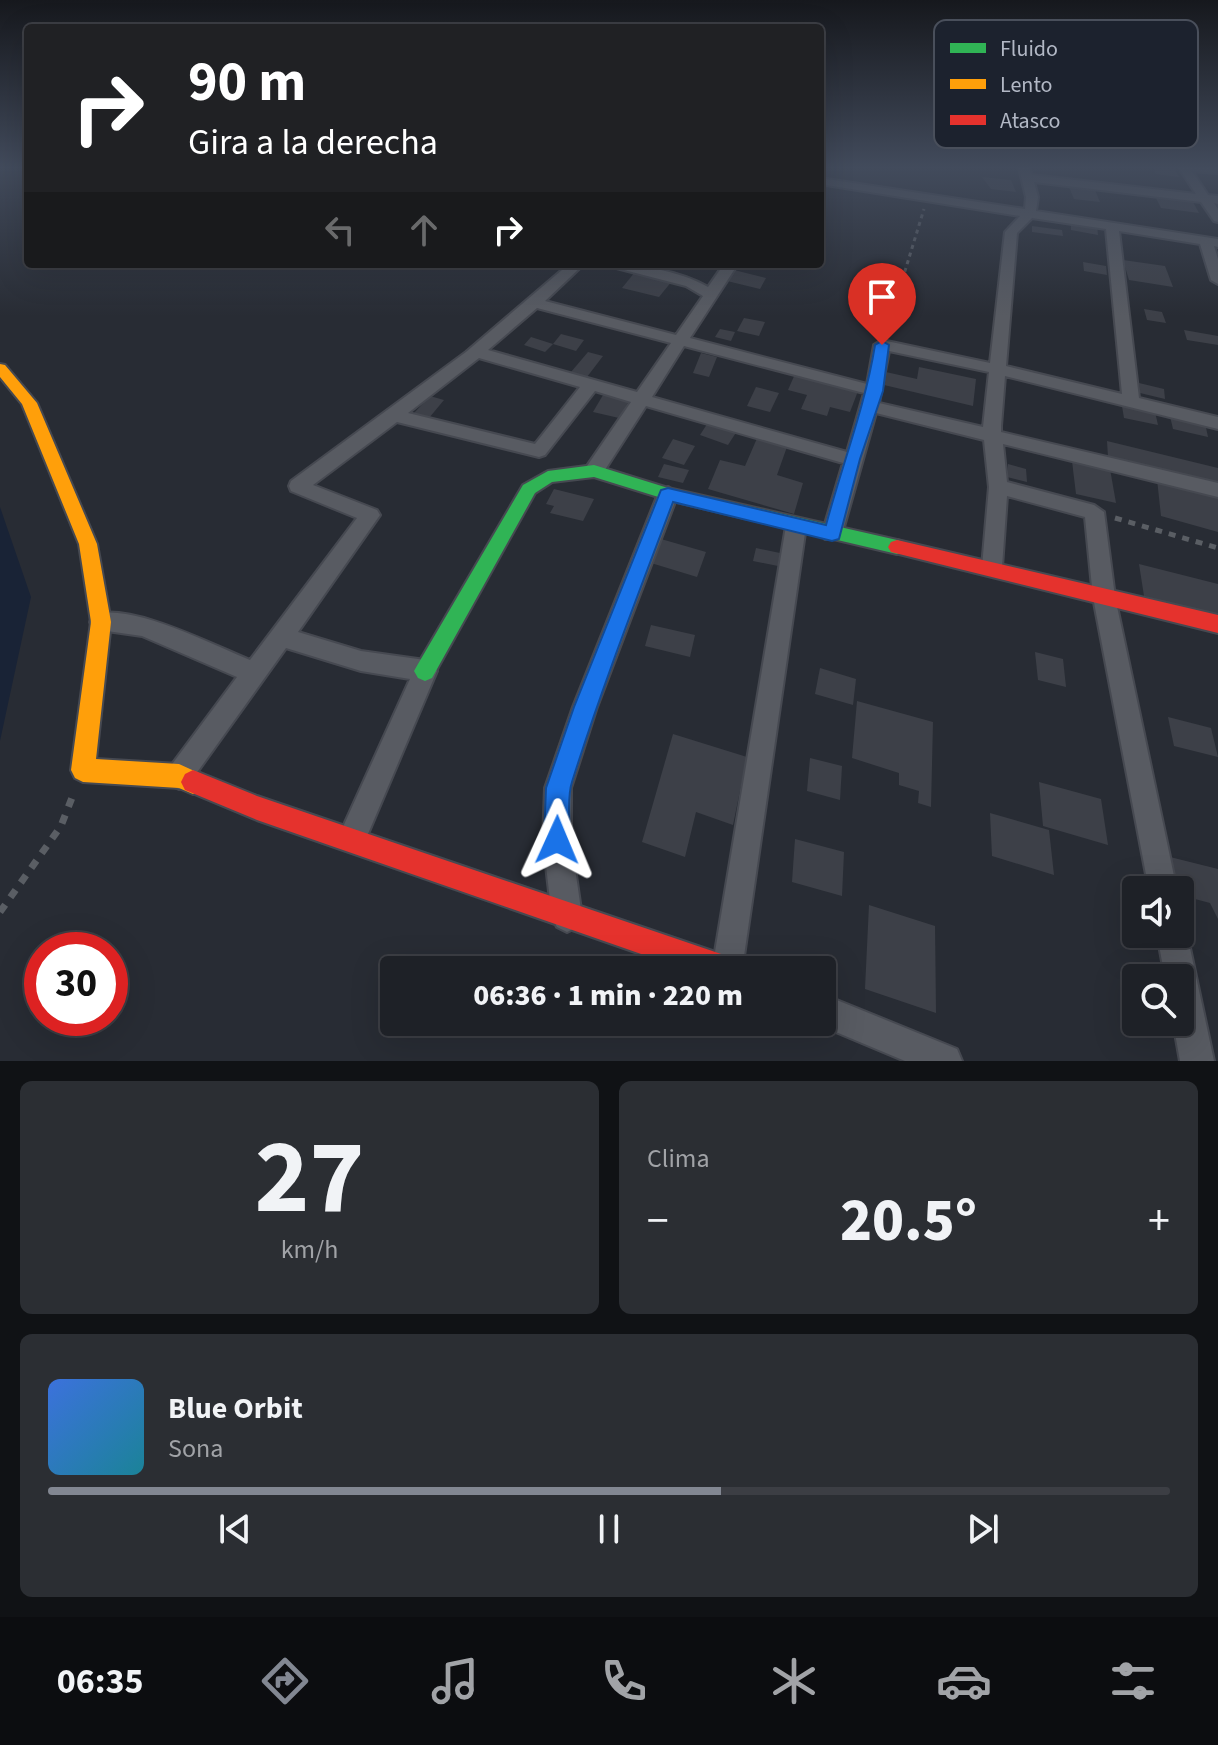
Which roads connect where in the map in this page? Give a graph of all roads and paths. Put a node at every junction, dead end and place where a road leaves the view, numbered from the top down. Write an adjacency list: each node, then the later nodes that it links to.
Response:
1 (922, 218): 13 (path)
2 (1028, 218): 16 (street)
3 (1055, 218): 4 (street)
4 (1112, 226): 5 (street); 20 (street)
5 (1212, 242): 9 (street)
6 (573, 268): 11 (street)
7 (625, 268): 10 (street)
8 (728, 268): 10 (street)
9 (1218, 280)
10 (711, 295): 12 (street)
11 (536, 303): 12 (street); 14 (street)
12 (682, 341): 18 (street); 19 (street)
13 (882, 345): 16 (street); 19 (street)
14 (473, 351): 17 (street); 21 (street)
15 (0, 368): 35 (street)
16 (998, 369): 20 (street); 23 (street)
17 (590, 386): 18 (street); 21 (street)
18 (644, 399): 24 (street); 25 (street)
19 (873, 399): 23 (street); 24 (street)
20 (1131, 403): 22 (street)
21 (397, 416): 37 (street)
22 (1218, 423)
23 (994, 436): 26 (street); 27 (street)
24 (851, 459): 31 (street)
25 (594, 471): 28 (street); 38 (street)
26 (998, 487): 29 (street); 33 (street)
27 (1218, 490)
28 (668, 494): 30 (street); 45 (street)
29 (1094, 512): 32 (path); 34 (street)
30 (796, 526): 31 (street); 48 (street)
31 (832, 534): 33 (street)
32 (1218, 548)
33 (992, 567): 34 (street)
34 (1104, 597): 36 (street); 43 (street)
35 (101, 622): 39 (street); 40 (street)
36 (1218, 624)
37 (280, 636): 38 (street); 39 (street)
38 (425, 671): 42 (street)
39 (252, 672): 41 (street)
40 (83, 770): 41 (street); 44 (path)
41 (179, 776): 42 (street)
42 (352, 838): 45 (street)
43 (1160, 876)
44 (0, 912)
45 (567, 917): 47 (street)
46 (1175, 948): 51 (street)
47 (685, 956)
48 (729, 956)
49 (836, 1016): 50 (street)
50 (945, 1061)
51 (1197, 1061)

